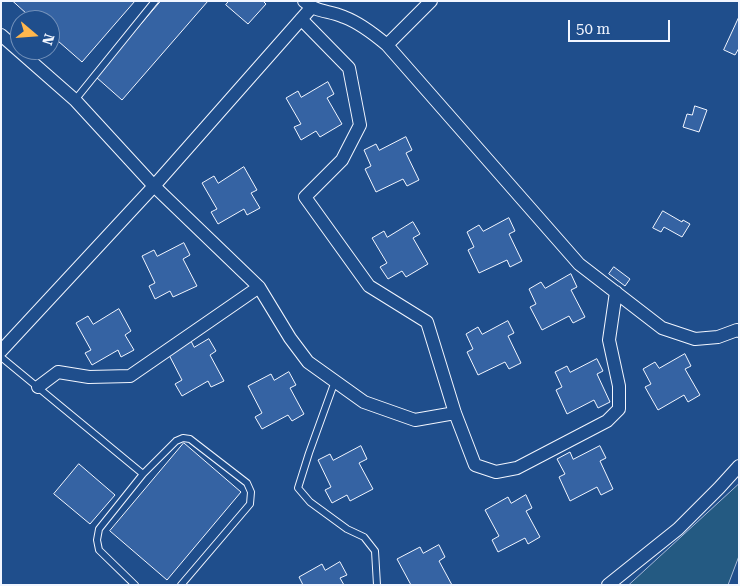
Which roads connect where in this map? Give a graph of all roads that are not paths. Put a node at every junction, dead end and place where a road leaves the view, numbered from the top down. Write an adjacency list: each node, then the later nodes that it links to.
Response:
1 (155, 1): 7 (lane)
2 (431, 1): 6 (street)
3 (308, 5): 4 (street); 6 (street)
4 (301, 19): 8 (street); 16 (street)
5 (1, 35): 7 (street)
6 (387, 45): 10 (street)
7 (75, 100): 8 (street)
8 (154, 186): 9 (street); 12 (street)
9 (258, 287): 14 (street); 15 (street)
10 (616, 292): 11 (street); 16 (street)
11 (739, 330)
12 (1, 351)
13 (1, 357): 15 (lane)
14 (335, 381): 16 (street); 21 (lane)
15 (38, 387): 18 (lane)
16 (455, 414)
17 (739, 466): 22 (street)
18 (143, 474): 19 (lane); 20 (lane)
19 (135, 585)
20 (181, 585)
21 (377, 585)
22 (608, 585)

